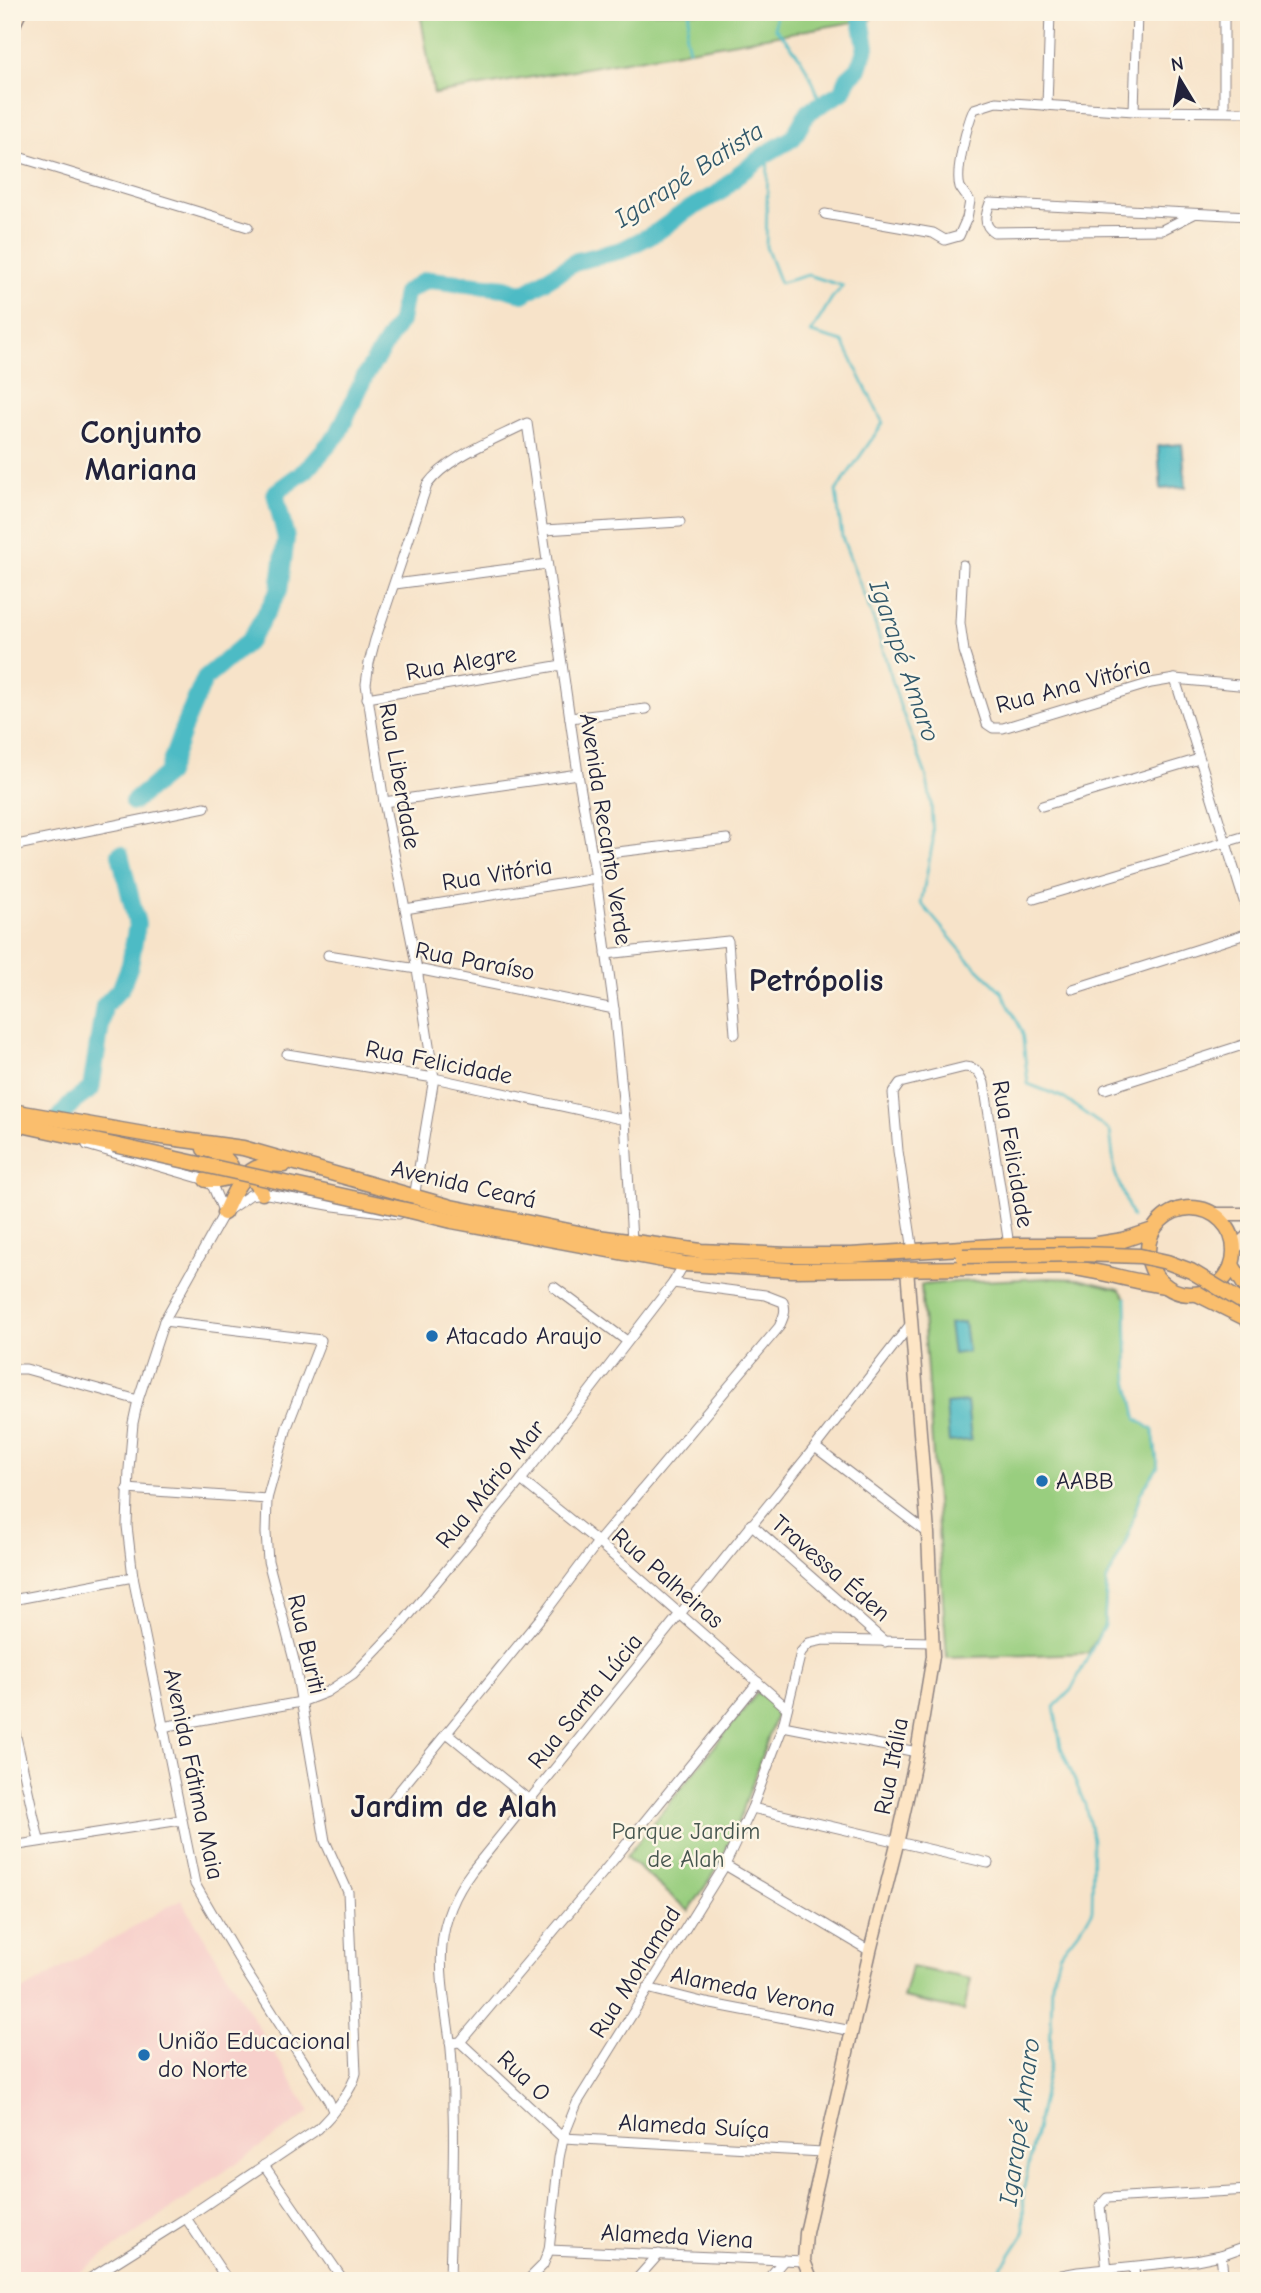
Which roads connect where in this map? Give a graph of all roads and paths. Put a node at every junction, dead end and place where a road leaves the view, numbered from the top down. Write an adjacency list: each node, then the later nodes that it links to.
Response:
1 (20, 12): 5 (street)
2 (1050, 12): 6 (street)
3 (1137, 12): 7 (street)
4 (1224, 12): 8 (street)
5 (12, 29)
6 (1047, 106): 7 (street); 11 (street)
7 (1134, 111): 8 (street)
8 (1224, 111): 9 (street)
9 (1249, 112)
10 (12, 155): 14 (street)
11 (825, 214)
12 (1194, 214): 12 (street); 13 (street)
13 (1249, 216)
14 (248, 227)
15 (527, 423): 17 (street, Avenida Recanto Verde); 20 (street, Rua Liberdade)
16 (680, 522): 17 (street)
17 (544, 530): 18 (street, Avenida Recanto Verde)
18 (547, 564): 20 (street); 21 (street, Avenida Recanto Verde)
19 (963, 565): 22 (street, Rua Ana Vitória)
20 (395, 584): 24 (street, Rua Liberdade)
21 (562, 665): 24 (street, Rua Alegre); 26 (street, Avenida Recanto Verde)
22 (1175, 679): 23 (street, Rua Ana Vitória); 27 (street)
23 (1249, 686)
24 (367, 698): 29 (street, Rua Liberdade)
25 (646, 709): 26 (street)
26 (570, 718): 28 (street, Avenida Recanto Verde)
27 (1199, 759): 30 (street); 34 (street)
28 (578, 774): 29 (street); 36 (street, Avenida Recanto Verde)
29 (384, 802): 39 (street, Rua Liberdade)
30 (1042, 806)
31 (205, 807): 35 (street)
32 (1249, 835): 34 (street)
33 (727, 839): 36 (street)
34 (1225, 841): 38 (street); 40 (street)
35 (12, 846)
36 (592, 855): 37 (street, Avenida Recanto Verde)
37 (596, 878): 39 (street, Rua Vitória); 42 (street, Avenida Recanto Verde)
38 (1034, 899)
39 (405, 909): 44 (street, Rua Liberdade)
40 (1249, 917)
41 (1249, 933): 45 (street)
42 (606, 954): 46 (street, Avenida Recanto Verde); 47 (street)
43 (328, 955): 44 (street, Rua Paraíso)
44 (417, 969): 46 (street, Rua Paraíso); 50 (street, Rua Liberdade)
45 (1073, 989)
46 (614, 1009): 53 (street, Avenida Recanto Verde)
47 (735, 1034)
48 (1249, 1043): 51 (street)
49 (287, 1054): 50 (street, Rua Felicidade)
50 (434, 1078): 53 (street, Rua Felicidade); 61 (street, Rua Liberdade)
51 (1105, 1089)
52 (12, 1111): 56 (main road, Avenida Ceará)
53 (625, 1120): 67 (street, Avenida Recanto Verde)
54 (12, 1123): 55 (main road, Avenida Ceará)
55 (68, 1135): 59 (street, Avenida Ceará); 61 (main road, Avenida Ceará, bridge)
56 (155, 1136): 58 (main road, Avenida Ceará); 59 (main road)
57 (261, 1166): 58 (main road); 60 (main road); 62 (main road)
58 (320, 1171): 61 (main road, Avenida Ceará)
59 (206, 1180): 62 (street)
60 (262, 1193): 61 (street, Avenida Ceará); 62 (street)
61 (414, 1208): 67 (main road, Avenida Ceará); 71 (main road, Avenida Ceará)
62 (223, 1213): 81 (street, Avenida Fátima Maia)
63 (1213, 1214): 64 (street); 65 (main road); 69 (main road)
64 (1249, 1214)
65 (1153, 1230): 68 (main road); 75 (main road)
66 (1249, 1236): 69 (street)
67 (632, 1241): 70 (main road, Avenida Ceará)
68 (1009, 1245): 70 (main road); 70 (street, Rua Felicidade)
69 (1234, 1249): 72 (main road)
70 (918, 1251): 79 (main road, bridge)
71 (684, 1264): 73 (main road, Avenida Ceará); 74 (street, Rua Mário Mar)
72 (1232, 1265): 77 (main road); 78 (main road)
73 (907, 1269): 75 (main road, Avenida Ceará); 82 (street, Rua Itália)
74 (673, 1283): 83 (street, Rua Mário Mar); 92 (street)
75 (1166, 1286): 78 (main road)
76 (554, 1287): 83 (street)
77 (1249, 1292)
78 (1197, 1294): 80 (main road)
79 (1249, 1306)
80 (1249, 1320)
81 (164, 1321): 85 (street, Avenida Fátima Maia); 89 (street, Rua Buriti)
82 (911, 1325): 86 (street, Rua Santa Lúcia); 91 (street, Rua Itália)
83 (627, 1341): 87 (street, Rua Mário Mar)
84 (12, 1369): 85 (street)
85 (138, 1400): 88 (street, Avenida Fátima Maia)
86 (815, 1447): 90 (street, Rua Santa Lúcia); 91 (street)
87 (522, 1480): 92 (street, Rua Palheiras); 99 (street, Rua Mário Mar)
88 (127, 1489): 89 (street); 93 (street, Avenida Fátima Maia)
89 (267, 1499): 99 (street, Rua Buriti)
90 (751, 1524): 95 (street, Rua Santa Lúcia); 96 (street, Travessa Éden)
91 (928, 1533): 97 (street, Rua Itália)
92 (598, 1542): 95 (street, Rua Palheiras); 104 (street)
93 (133, 1577): 94 (street); 103 (street, Avenida Fátima Maia)
94 (12, 1600)
95 (680, 1613): 98 (street, Rua Palheiras); 107 (street, Rua Santa Lúcia)
96 (885, 1642): 97 (street, Rua Mohamad); 100 (street, Rua Mohamad)
97 (933, 1642): 105 (street, Rua Itália)
98 (758, 1682): 100 (street, Rua Palheiras); 118 (street)
99 (301, 1702): 103 (street, Rua Mário Mar); 119 (street, Rua Buriti)
100 (787, 1708): 102 (street, Rua Mohamad)
101 (12, 1719): 110 (street)
102 (783, 1726): 105 (street); 108 (street, Rua Mohamad)
103 (162, 1727): 109 (street, Avenida Fátima Maia)
104 (447, 1732): 106 (street); 107 (street)
105 (917, 1752): 111 (street, Rua Itália)
106 (392, 1800)
107 (529, 1801): 118 (street, Rua Santa Lúcia)
108 (752, 1808): 111 (street); 114 (street, Rua Mohamad)
109 (181, 1821): 110 (street); 119 (street, Avenida Fátima Maia)
110 (39, 1840): 112 (street)
111 (897, 1843): 113 (street); 115 (street, Rua Itália)
112 (12, 1846)
113 (988, 1863)
114 (725, 1865): 115 (street); 116 (street, Rua Mohamad)
115 (870, 1951): 117 (street, Rua Itália)
116 (647, 1988): 117 (street, Alameda Verona); 120 (street, Rua Mohamad)
117 (852, 2031): 121 (street, Rua Itália)
118 (455, 2043): 120 (street, Rua O); 136 (street, Rua Santa Lúcia)
119 (332, 2111): 122 (street)
120 (563, 2138): 121 (street, Alameda Suíça); 126 (street, Rua Mohamad)
121 (823, 2152): 130 (street, Rua Itália)
122 (264, 2165): 124 (street); 135 (street)
123 (1249, 2190): 132 (street)
124 (186, 2218): 133 (street); 134 (street)
125 (1249, 2245): 128 (street)
126 (549, 2249): 127 (street, Alameda Viena); 137 (street)
127 (659, 2254): 129 (street, Alameda Viena); 138 (street)
128 (1221, 2255): 131 (street); 143 (street)
129 (784, 2260): 130 (street, Alameda Viena); 139 (street)
130 (804, 2261): 140 (street)
131 (1134, 2267): 132 (street); 142 (street)
132 (1107, 2270): 141 (street)
133 (86, 2281)
134 (228, 2281)
135 (344, 2281)
136 (450, 2281)
137 (527, 2281)
138 (635, 2281)
139 (766, 2281)
140 (812, 2281)
141 (1049, 2281)
142 (1135, 2281)
143 (1224, 2281)

